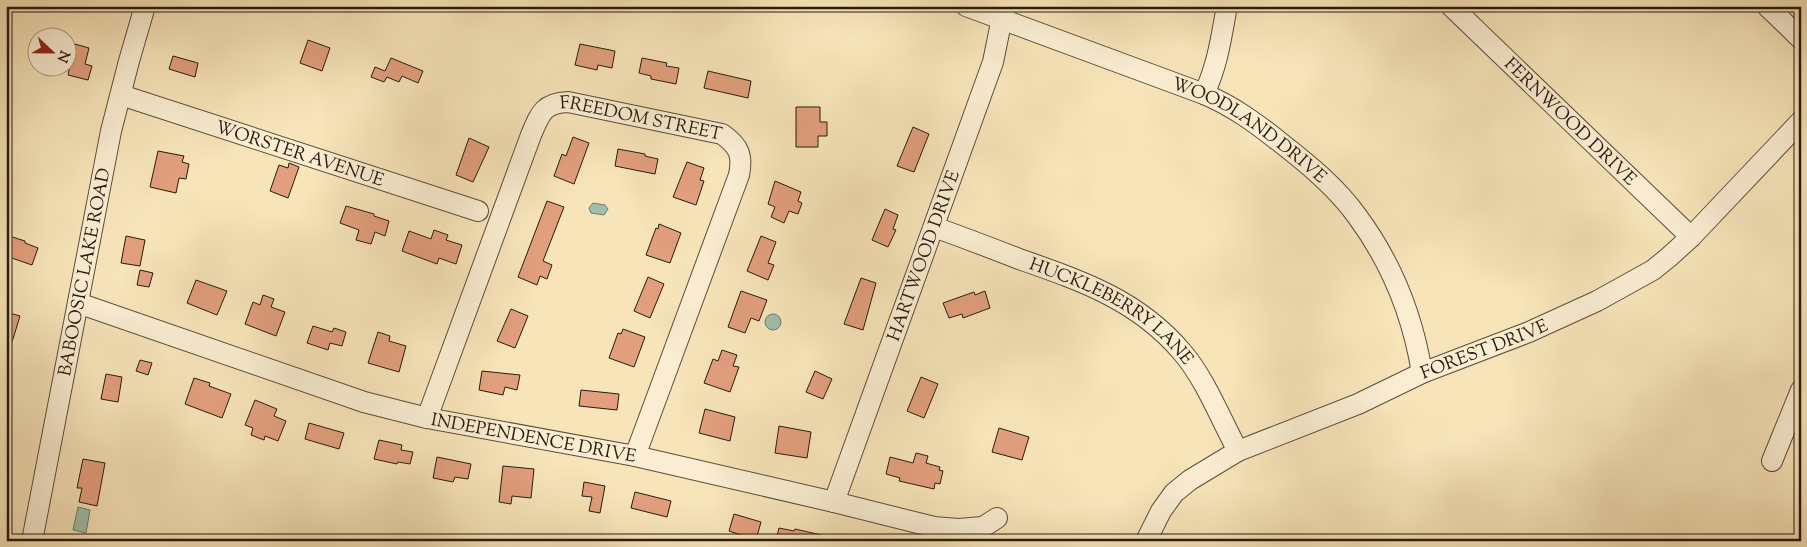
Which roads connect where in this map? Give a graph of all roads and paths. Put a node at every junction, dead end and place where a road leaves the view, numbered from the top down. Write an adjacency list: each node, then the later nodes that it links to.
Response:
1 (146, 6): 9 (street, BABOOSIC LAKE ROAD)
2 (966, 6): 6 (street, WOODLAND DRIVE)
3 (1227, 6): 8 (street)
4 (1451, 6): 13 (street, FERNWOOD DRIVE)
5 (1767, 6): 7 (street)
6 (1004, 13): 8 (street, WOODLAND DRIVE); 12 (street, HARTWOOD DRIVE)
7 (1801, 39)
8 (1204, 94): 15 (street, WOODLAND DRIVE)
9 (120, 95): 11 (street, WORSTER AVENUE); 14 (street, BABOOSIC LAKE ROAD)
10 (1801, 121): 13 (street, FOREST DRIVE)
11 (478, 211)
12 (934, 227): 18 (street, HUCKLEBERRY LANE); 21 (street, HARTWOOD DRIVE)
13 (1691, 237): 15 (street, FOREST DRIVE)
14 (78, 303): 17 (street, INDEPENDENCE DRIVE); 23 (street, BABOOSIC LAKE ROAD)
15 (1422, 373): 18 (street, FOREST DRIVE)
16 (1801, 390): 20 (street)
17 (427, 418): 19 (street, INDEPENDENCE DRIVE); 19 (street, FREEDOM STREET)
18 (1238, 451): 24 (street, FOREST DRIVE)
19 (634, 456): 21 (street, INDEPENDENCE DRIVE)
20 (1772, 461)
21 (834, 502): 22 (street, INDEPENDENCE DRIVE)
22 (998, 518)
23 (32, 541)
24 (1146, 541)

